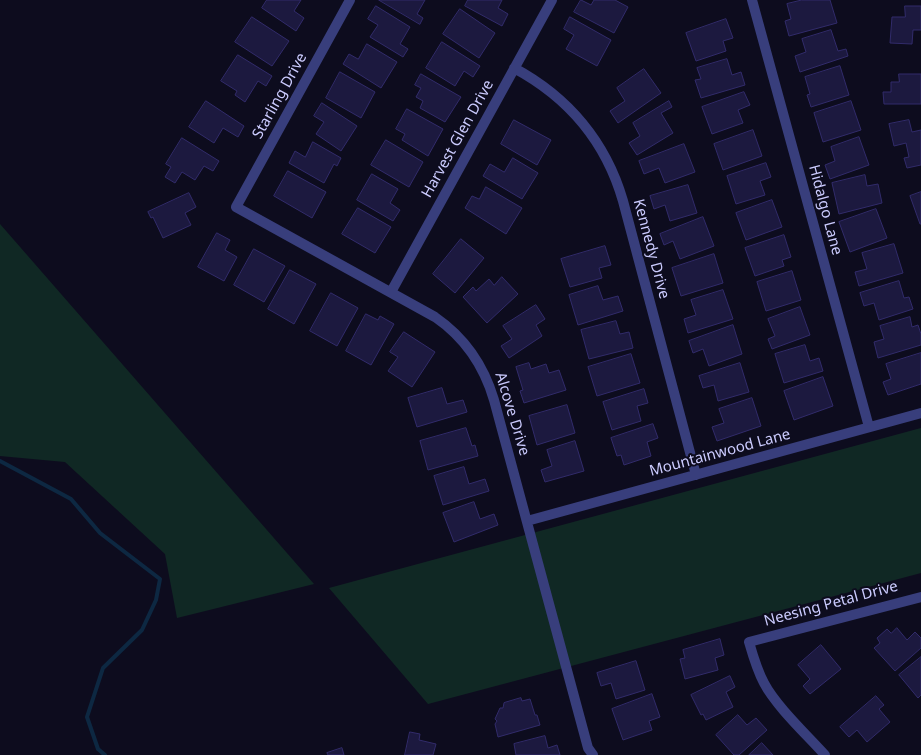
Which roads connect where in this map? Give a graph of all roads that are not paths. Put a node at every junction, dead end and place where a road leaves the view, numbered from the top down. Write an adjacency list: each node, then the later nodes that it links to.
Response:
1 (350, 0): 5 (street, Starling Drive)
2 (552, 0): 4 (street, Harvest Glen Drive)
3 (752, 0): 8 (street, Hidalgo Lane)
4 (514, 68): 6 (street, Harvest Glen Drive); 9 (street, Kennedy Drive)
5 (236, 207): 6 (street, Alcove Drive)
6 (391, 292): 10 (street, Alcove Drive)
7 (921, 413): 8 (street, Mountainwood Lane)
8 (869, 428): 9 (street, Mountainwood Lane)
9 (696, 475): 10 (street, Mountainwood Lane)
10 (527, 521): 12 (street, Alcove Drive)
11 (921, 596): 13 (street, Neesing Petal Drive)
12 (593, 755)
13 (825, 755)

